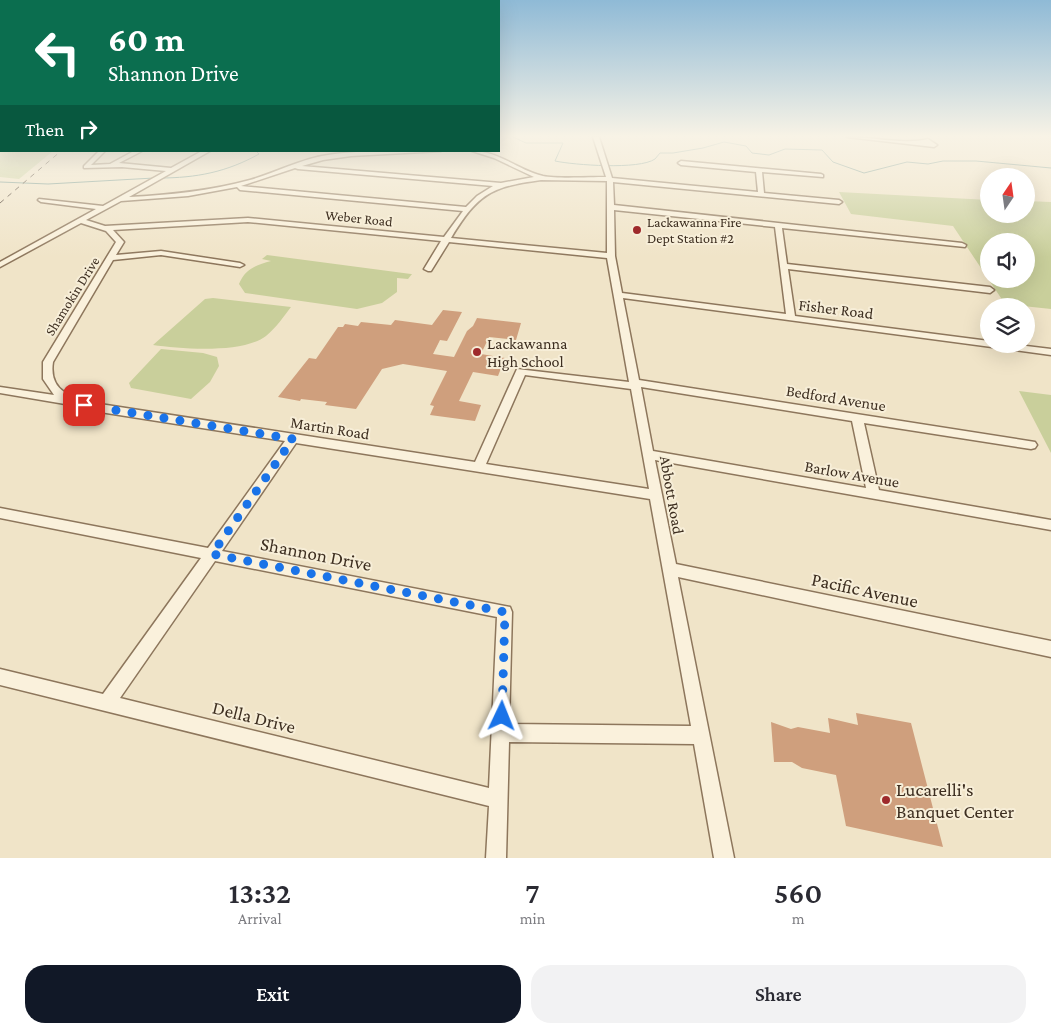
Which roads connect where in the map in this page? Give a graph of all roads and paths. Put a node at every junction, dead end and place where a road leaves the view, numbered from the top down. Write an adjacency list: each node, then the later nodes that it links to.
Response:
1 (160, 177): 12 (street)
2 (265, 177): 10 (street)
3 (418, 177): 9 (street)
4 (549, 177): 8 (street)
5 (607, 177): 15 (street, Abbott Road)
6 (656, 177): 11 (street)
7 (760, 177): 11 (street)
8 (542, 178): 9 (street)
9 (503, 184): 17 (street)
10 (218, 189): 12 (street); 17 (street)
11 (761, 194): 14 (street)
12 (121, 198): 16 (street)
13 (41, 200): 16 (street)
14 (839, 202)
15 (609, 207): 19 (street); 23 (street, Abbott Road)
16 (104, 208): 18 (street)
17 (468, 209): 21 (street)
18 (80, 221): 20 (street); 25 (street)
19 (778, 225): 22 (street); 27 (street)
20 (104, 228): 21 (street, Weber Road); 24 (street, Shamokin Drive)
21 (448, 240): 23 (street, Weber Road); 28 (street)
22 (962, 245)
23 (610, 256): 30 (street, Abbott Road)
24 (112, 258): 26 (street); 36 (street, Shamokin Drive)
25 (0, 265)
26 (240, 265)
27 (783, 266): 29 (street); 31 (street)
28 (428, 269)
29 (990, 290)
30 (618, 295): 31 (street, Fisher Road); 34 (street, Abbott Road)
31 (791, 318): 32 (street, Fisher Road)
32 (1051, 352)
33 (521, 371): 34 (street, Bedford Avenue); 41 (street)
34 (635, 384): 37 (street, Bedford Avenue); 40 (street, Abbott Road)
35 (0, 390): 36 (street, Martin Road)
36 (71, 401): 38 (street, Martin Road)
37 (857, 418): 39 (street, Bedford Avenue); 42 (street)
38 (293, 439): 41 (street, Martin Road); 46 (street)
39 (1031, 445)
40 (648, 454): 42 (street, Barlow Avenue); 43 (street, Abbott Road)
41 (479, 467): 43 (street, Martin Road)
42 (874, 494): 45 (street, Barlow Avenue)
43 (656, 496): 47 (street, Abbott Road)
44 (0, 513): 46 (street, Shannon Drive)
45 (1051, 525)
46 (212, 554): 50 (street); 51 (street, Shannon Drive)
47 (670, 569): 48 (street, Pacific Avenue); 52 (street, Abbott Road)
48 (1051, 649)
49 (0, 677): 50 (street, Della Drive)
50 (107, 703): 53 (street, Della Drive)
51 (502, 733): 52 (street); 53 (street)
52 (701, 735): 55 (street, Abbott Road)
53 (498, 799): 54 (street)
54 (496, 858)
55 (724, 858)

